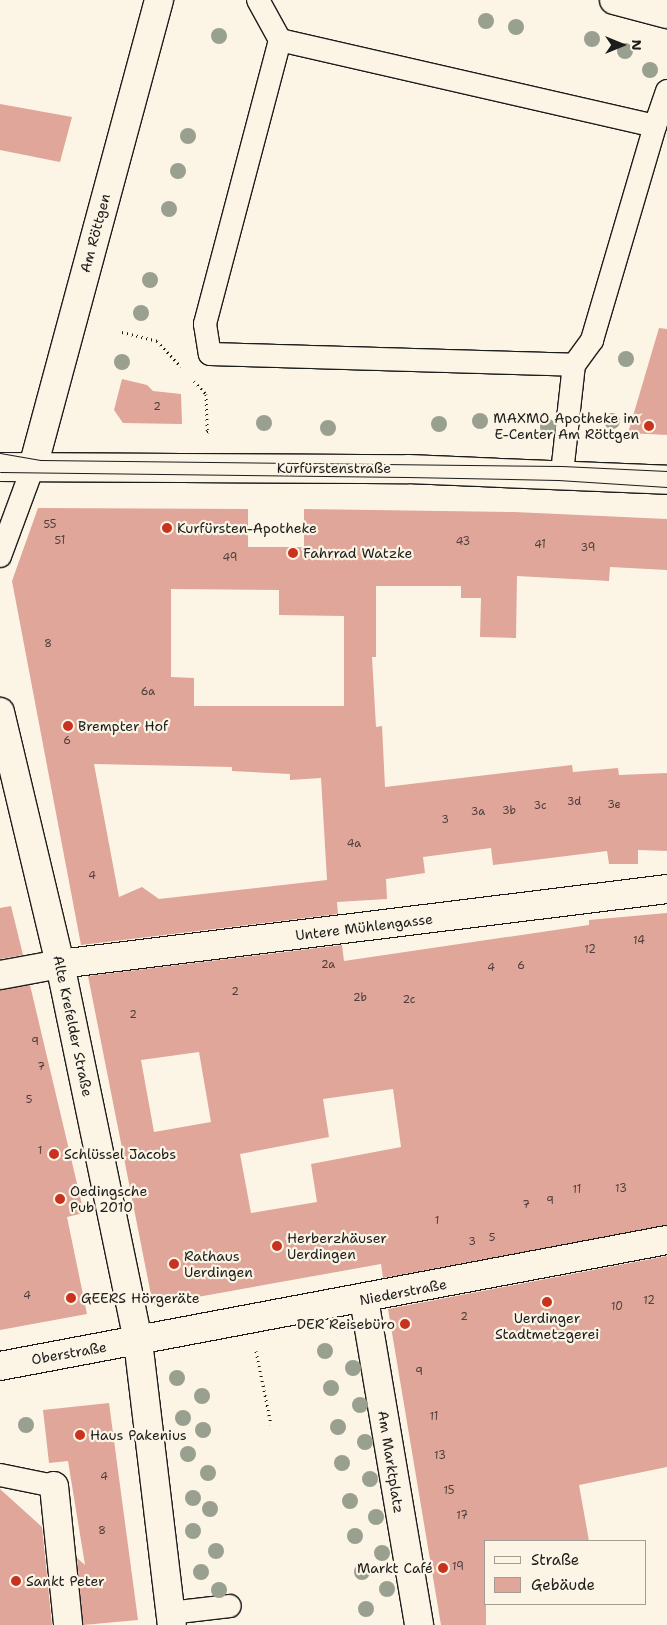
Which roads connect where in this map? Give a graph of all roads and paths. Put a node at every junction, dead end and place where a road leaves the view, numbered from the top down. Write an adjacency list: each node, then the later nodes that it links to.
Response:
1 (159, 0): 14 (street, Am Röttgen)
2 (258, 0): 5 (lane)
3 (614, 0): 4 (street)
4 (667, 14)
5 (280, 40): 7 (lane); 10 (lane)
6 (667, 91): 7 (lane)
7 (655, 126): 10 (lane)
8 (122, 332): 9 (path)
9 (158, 341)
10 (574, 365): 15 (lane)
11 (206, 394): 12 (path)
12 (209, 431)
13 (0, 467): 14 (street, Kurfürstenstraße)
14 (33, 467): 15 (street, Kurfürstenstraße); 17 (lane)
15 (562, 473): 16 (street, Kurfürstenstraße)
16 (667, 480)
17 (0, 556)
18 (0, 712): 20 (street, Alte Krefelder Straße)
19 (667, 889): 20 (street, Untere Mühlengasse)
20 (60, 964): 21 (street, Untere Mühlengasse); 25 (street, Alte Krefelder Straße)
21 (0, 975)
22 (667, 1240): 23 (street, Niederstraße)
23 (364, 1299): 24 (street, Niederstraße); 33 (street, Am Marktplatz)
24 (249, 1320): 25 (street, Niederstraße); 27 (path)
25 (138, 1341): 26 (street, Oberstraße); 31 (street)
26 (0, 1366)
27 (270, 1424)
28 (0, 1475): 29 (lane)
29 (54, 1486): 32 (street)
30 (230, 1606): 31 (lane)
31 (171, 1619)
32 (68, 1625)
33 (419, 1625)

